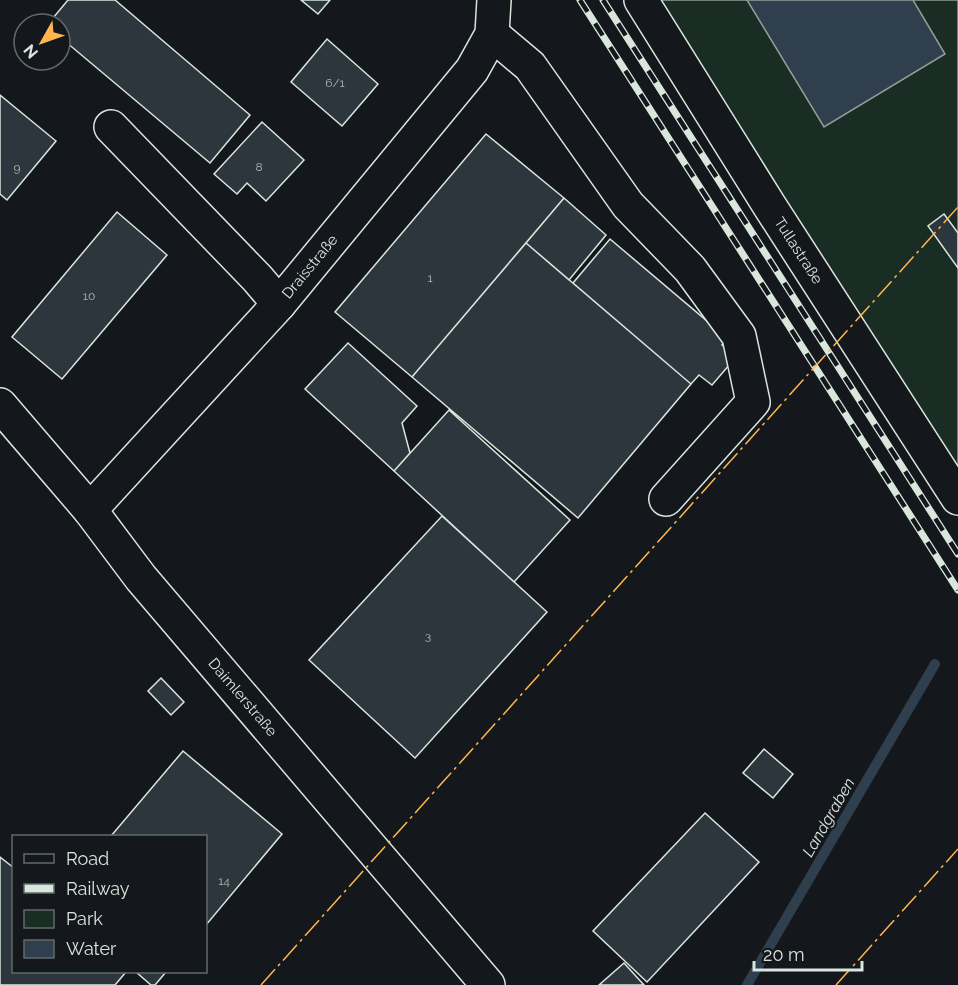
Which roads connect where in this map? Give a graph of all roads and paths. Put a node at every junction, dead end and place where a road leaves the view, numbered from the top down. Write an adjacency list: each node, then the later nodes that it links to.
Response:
1 (494, 0): 3 (street, Draisstraße)
2 (641, 0): 7 (street, Tullastraße)
3 (492, 34): 5 (street, Draisstraße); 8 (street)
4 (111, 127): 5 (street)
5 (279, 304): 9 (street, Draisstraße)
6 (0, 405): 9 (street, Daimlerstraße)
7 (958, 498)
8 (666, 499)
9 (90, 510): 10 (street, Daimlerstraße)
10 (488, 985)

